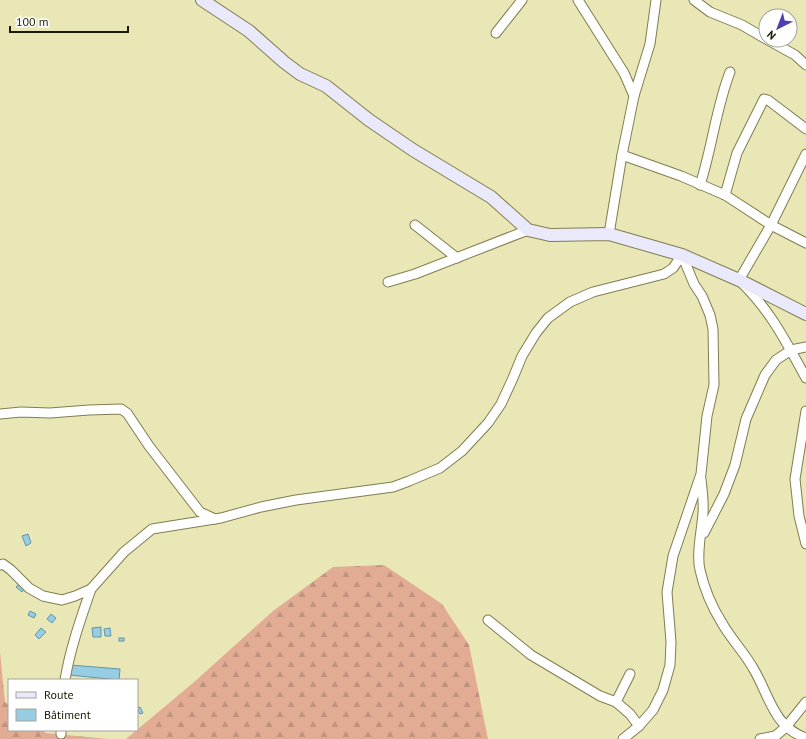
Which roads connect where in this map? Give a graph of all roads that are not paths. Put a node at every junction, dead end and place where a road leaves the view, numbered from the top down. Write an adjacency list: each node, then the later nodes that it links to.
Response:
1 (202, 0): 19 (street)
2 (522, 0): 6 (street)
3 (578, 0): 11 (street)
4 (656, 0): 11 (street)
5 (694, 0): 7 (street)
6 (496, 33)
7 (758, 34)
8 (783, 48): 9 (street)
9 (806, 65)
10 (730, 72): 15 (street)
11 (634, 96): 14 (street)
12 (806, 129): 16 (street)
13 (806, 154): 18 (street)
14 (622, 155): 15 (street); 20 (street)
15 (700, 184): 16 (street)
16 (725, 195): 18 (street)
17 (416, 225): 23 (street)
18 (771, 225): 21 (street); 24 (street)
19 (528, 230): 20 (street); 23 (street)
20 (609, 234): 22 (street)
21 (806, 243)
22 (682, 255): 24 (street); 32 (street); 33 (street)
23 (457, 258): 25 (street)
24 (739, 280): 26 (street); 28 (street)
25 (388, 282)
26 (806, 314)
27 (806, 347): 28 (street)
28 (791, 350): 29 (street); 34 (street)
29 (806, 378)
30 (806, 411): 35 (street)
31 (0, 414): 33 (street)
32 (701, 474): 34 (street); 43 (street)
33 (215, 519): 37 (street)
34 (700, 542): 44 (street)
35 (806, 544)
36 (1, 563): 37 (street)
37 (92, 588): 40 (street)
38 (488, 620): 41 (street)
39 (630, 674): 41 (street)
40 (65, 679)
41 (616, 702): 43 (street)
42 (806, 702): 44 (street)
43 (639, 726): 45 (street)
44 (786, 727): 46 (street); 47 (street)
45 (629, 737)
46 (773, 738): 48 (street)
47 (806, 738)
48 (760, 739)

